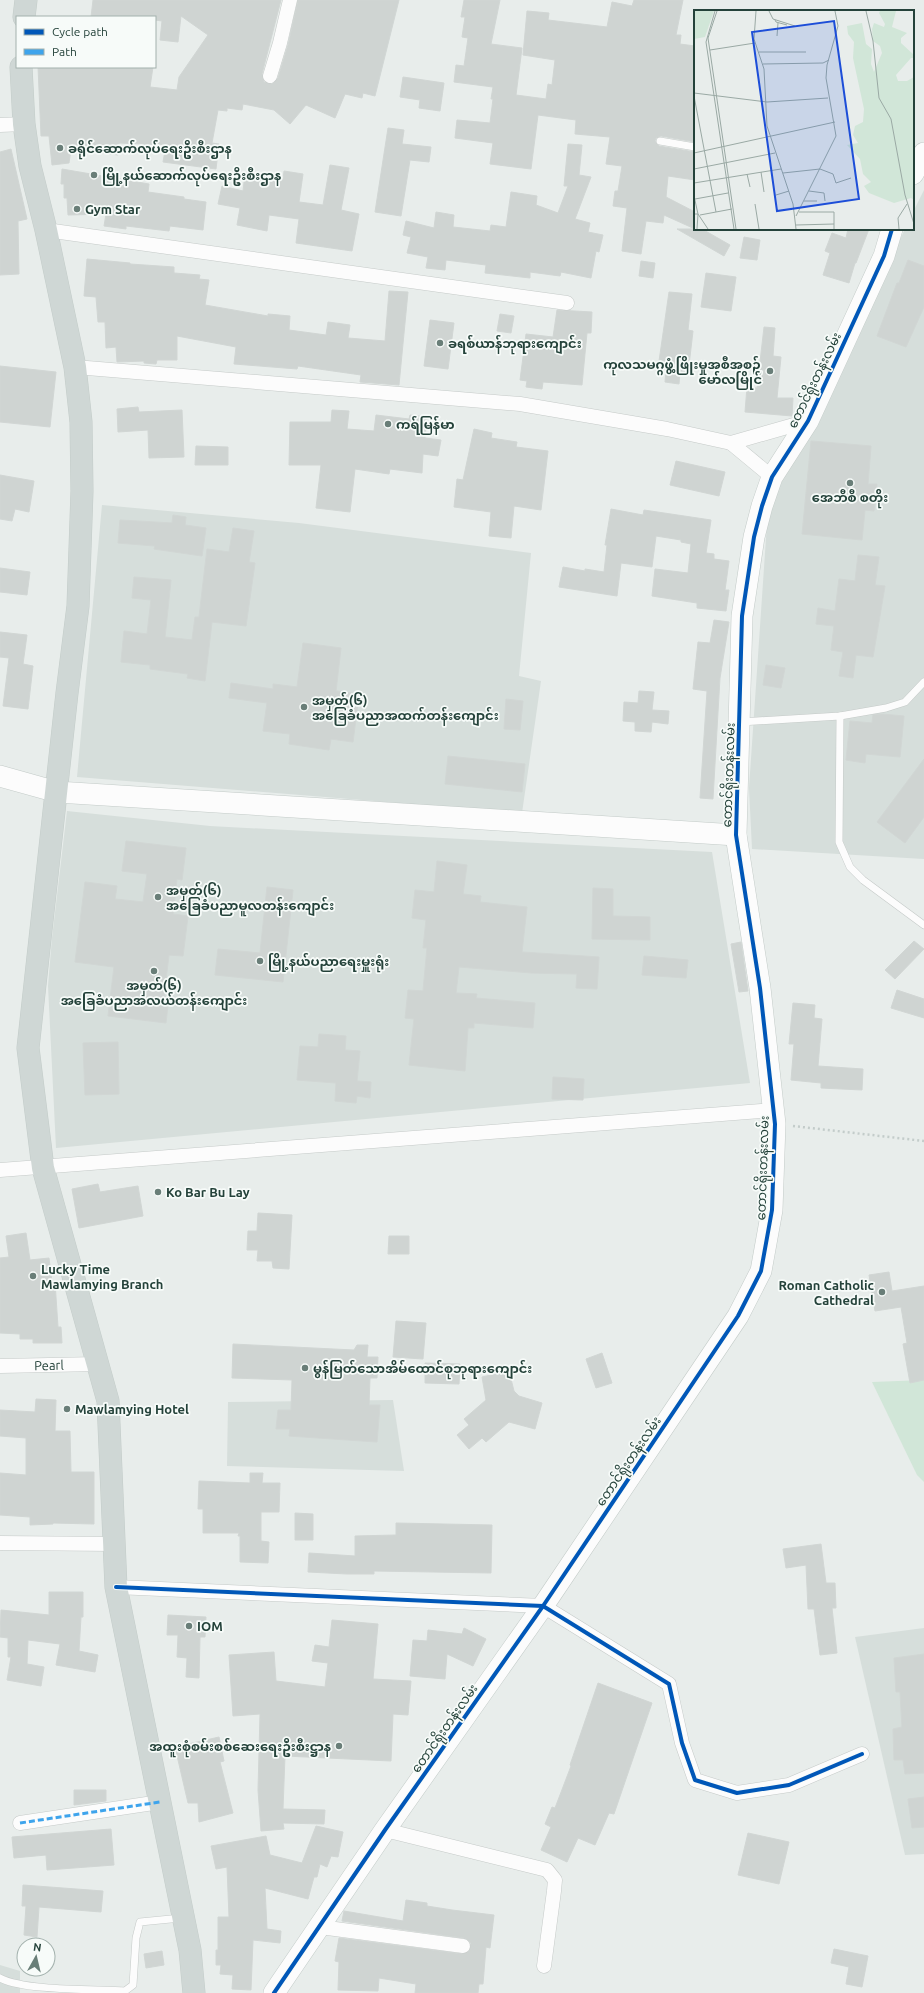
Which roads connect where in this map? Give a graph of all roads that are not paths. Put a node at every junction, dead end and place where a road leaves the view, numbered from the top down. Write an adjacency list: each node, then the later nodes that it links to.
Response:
1 (26, 0): 3 (main road)
2 (290, 0): 5 (street)
3 (24, 16)
4 (21, 68): 7 (main road)
5 (270, 76)
6 (0, 124): 7 (street)
7 (24, 124): 12 (main road)
8 (660, 142): 9 (lane)
9 (694, 147)
10 (924, 153): 11 (street)
11 (914, 172)
12 (46, 230): 14 (street); 15 (main road)
13 (892, 230): 16 (street, တောင်ရိုးတန်းလမ်း)
14 (566, 303)
15 (75, 367): 17 (street); 23 (main road)
16 (808, 422): 17 (street); 18 (street, တောင်ရိုးတန်းလမ်း)
17 (731, 443): 18 (street)
18 (772, 477): 21 (street, တောင်ရိုးတန်းလမ်း)
19 (924, 682): 20 (lane)
20 (840, 716): 21 (lane); 25 (lane)
21 (739, 722): 24 (street, တောင်ရိုးတန်းလမ်း)
22 (0, 776): 23 (street)
23 (57, 792): 24 (street); 27 (main road)
24 (736, 835): 26 (street, တောင်ရိုးတန်းလမ်း)
25 (924, 924)
26 (775, 1117): 27 (street); 34 (street, တောင်ရိုးတန်းလမ်း)
27 (43, 1168): 28 (street); 29 (main road)
28 (0, 1170)
29 (98, 1364): 30 (street, Pearl); 32 (main road)
30 (0, 1366)
31 (0, 1543): 32 (street)
32 (114, 1544): 33 (main road)
33 (116, 1587): 34 (street); 36 (main road)
34 (543, 1606): 35 (street); 38 (street, တောင်ရိုးတန်းလမ်း)
35 (862, 1754)
36 (160, 1802): 37 (street); 39 (main road)
37 (20, 1823)
38 (385, 1830): 40 (street, တောင်ရိုးတန်းလမ်း); 42 (street)
39 (183, 1918): 43 (lane); 44 (main road)
40 (320, 1927): 41 (street); 45 (street, တောင်ရိုးတန်းလမ်း)
41 (463, 1946)
42 (544, 1966)
43 (0, 1978)
44 (194, 1993)
45 (274, 1993)

